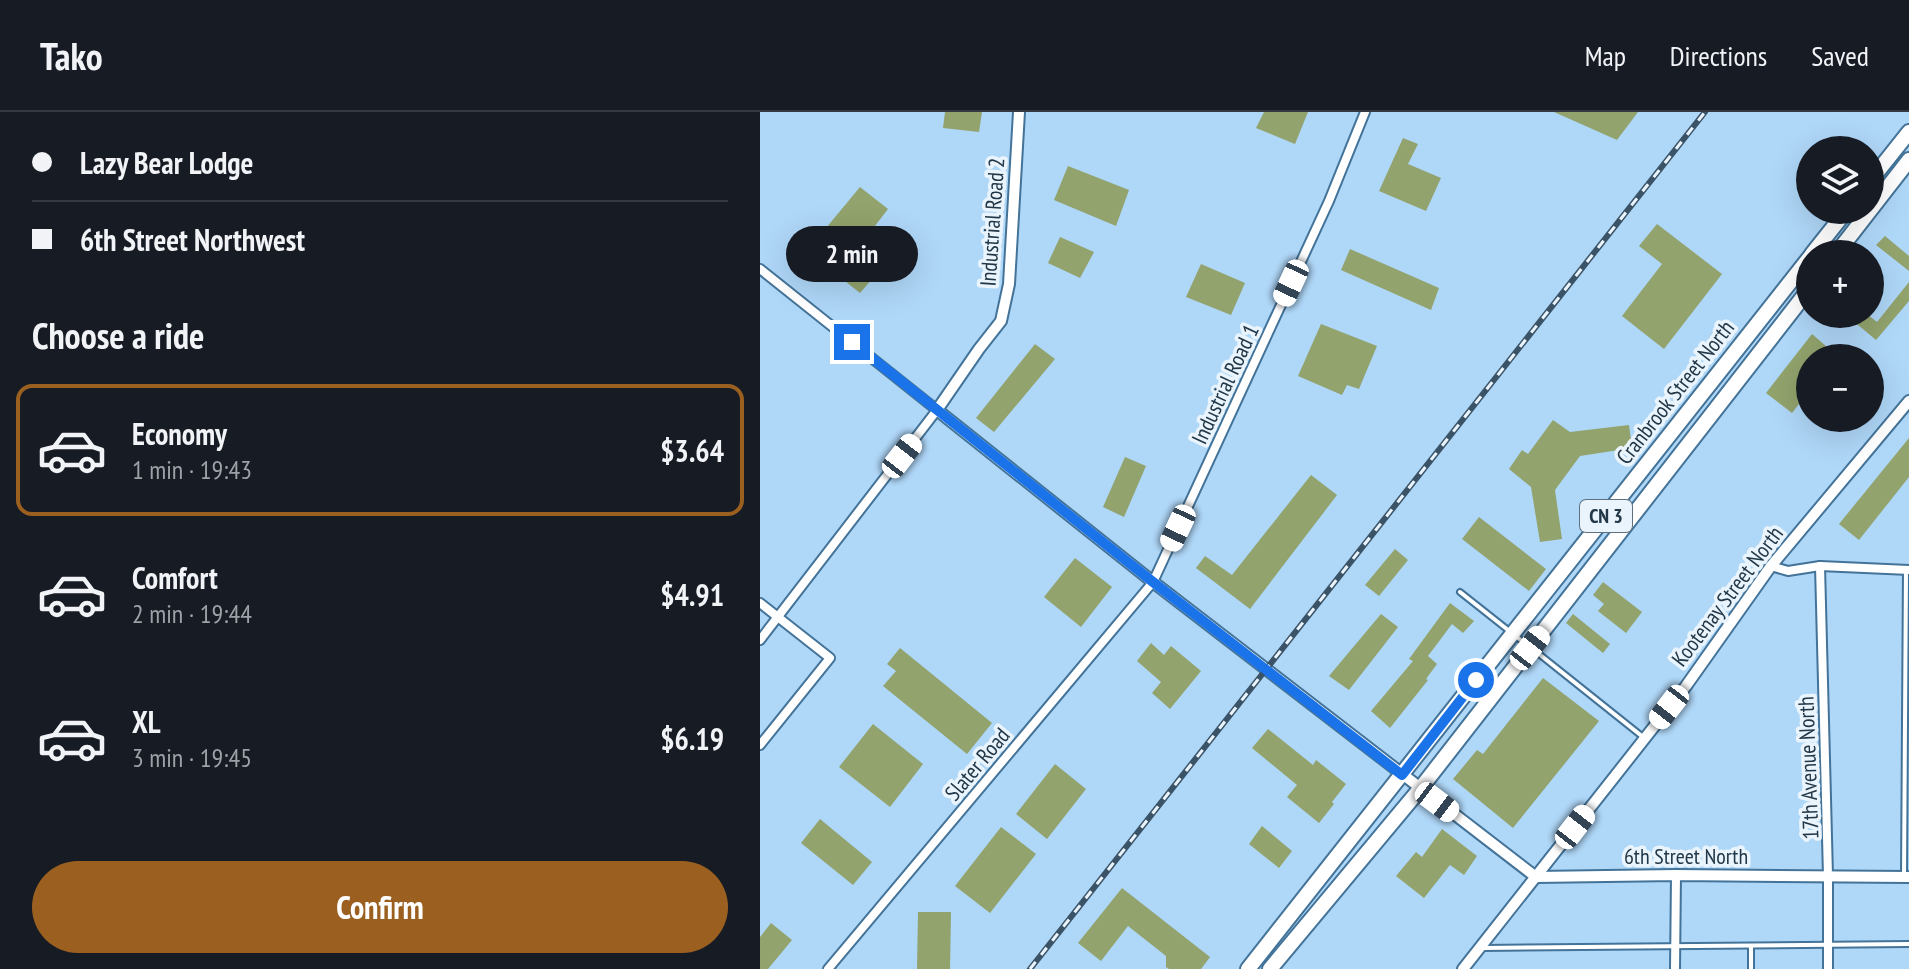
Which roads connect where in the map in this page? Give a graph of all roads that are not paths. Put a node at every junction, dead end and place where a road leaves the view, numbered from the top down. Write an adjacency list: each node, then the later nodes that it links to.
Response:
1 (1019, 112): 13 (street, Industrial Road 2)
2 (1365, 112): 17 (street, Industrial Road 1)
3 (1909, 132): 5 (highway)
4 (1909, 160): 8 (highway)
5 (1884, 163)
6 (1836, 224): 7 (highway, Cranbrook Street North / CN 3)
7 (1823, 240)
8 (1847, 240)
9 (760, 269): 13 (street)
10 (1796, 274): 21 (highway, Cranbrook Street North / CN 3)
11 (1796, 306): 23 (highway, Cranbrook Street North / CN 3)
12 (1909, 401): 14 (street, Kootenay Street North)
13 (937, 410): 17 (street); 20 (street)
14 (1771, 566): 15 (street); 24 (street, Kootenay Street North)
15 (1820, 566): 16 (street); 29 (street, 17th Avenue North)
16 (1907, 570): 30 (lane)
17 (1153, 582): 26 (street); 37 (street, Slater Road)
18 (1460, 592): 21 (lane)
19 (760, 603): 20 (street)
20 (778, 617): 22 (street); 25 (street)
21 (1514, 633): 23 (lane); 26 (highway, Cranbrook Street North / CN 3)
22 (760, 640)
23 (1530, 648): 24 (lane); 27 (highway, Cranbrook Street North / CN 3)
24 (1644, 738): 31 (street, Kootenay Street North)
25 (760, 745)
26 (1402, 775): 27 (street); 38 (highway, Cranbrook Street North / CN 3)
27 (1420, 789): 31 (street); 39 (highway, Cranbrook Street North / CN 3)
28 (1676, 875): 29 (street, 6th Street North); 31 (street, 6th Street North); 34 (street)
29 (1828, 876): 30 (street, 6th Street North); 33 (street, 17th Avenue North)
30 (1907, 876)
31 (1536, 877): 36 (street, Kootenay Street North)
32 (1909, 944): 33 (lane)
33 (1828, 945): 35 (lane); 43 (street, 17th Avenue North)
34 (1675, 946): 35 (lane); 36 (lane); 41 (street)
35 (1751, 946): 42 (lane)
36 (1480, 948): 40 (street, Kootenay Street North)
37 (828, 969)
38 (1248, 969)
39 (1270, 969)
40 (1463, 969)
41 (1675, 969)
42 (1751, 969)
43 (1828, 969)

